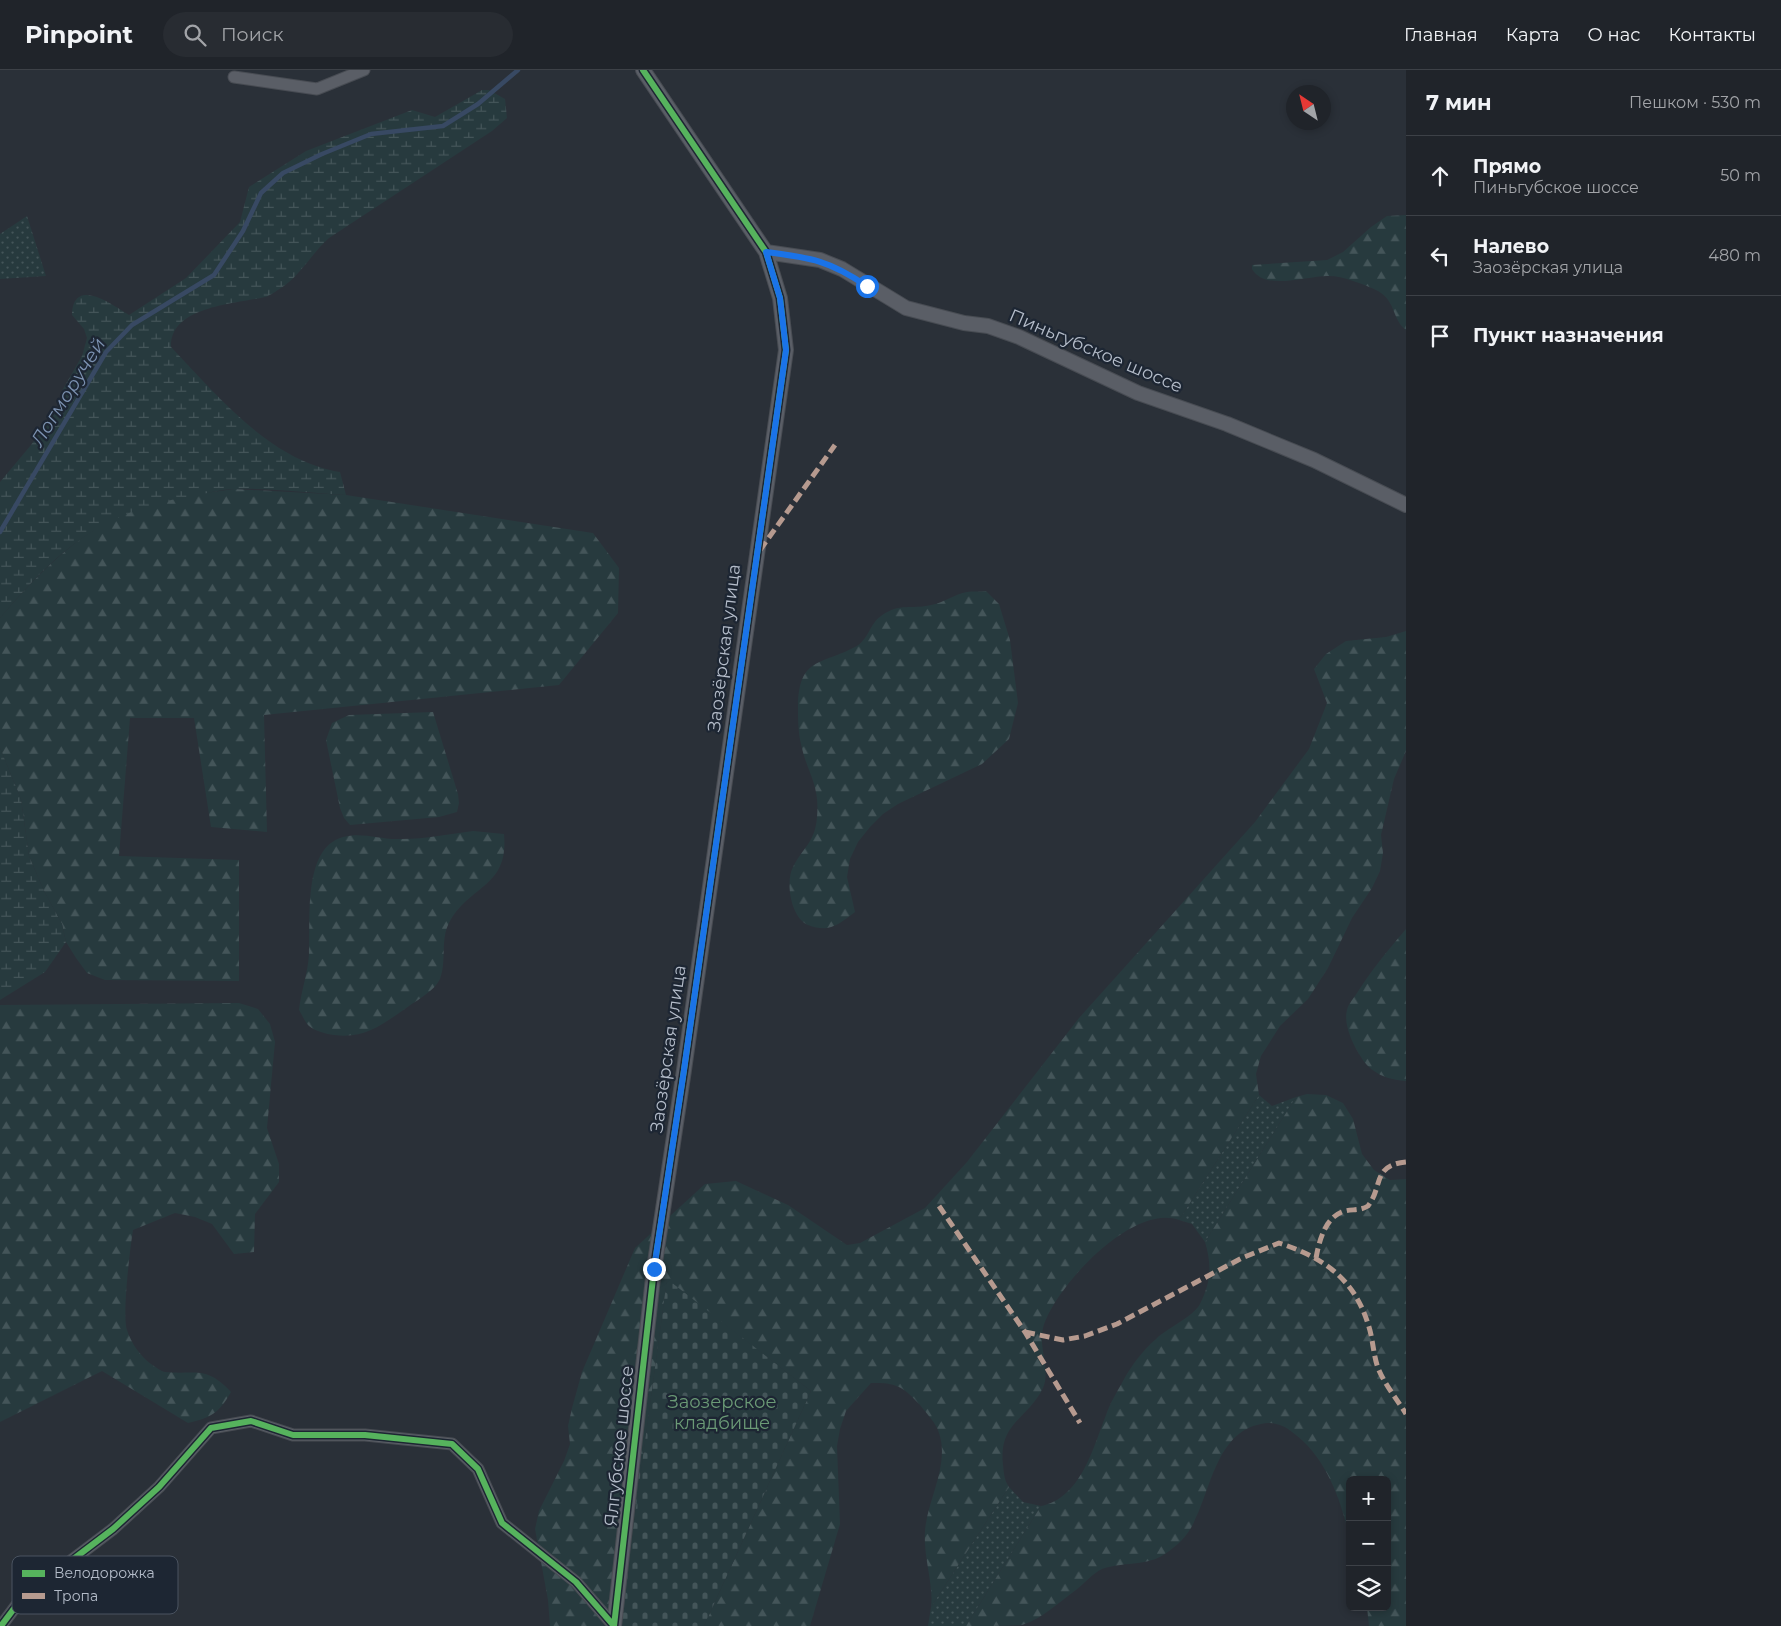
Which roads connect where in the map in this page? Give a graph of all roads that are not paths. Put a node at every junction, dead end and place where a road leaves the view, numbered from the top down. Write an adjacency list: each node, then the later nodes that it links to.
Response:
1 (364, 70): 3 (street)
2 (643, 70): 4 (street, Заозёрская улица)
3 (234, 77)
4 (766, 252): 5 (street, Пиньгубское шоссе); 6 (street, Заозёрская улица)
5 (1406, 505)
6 (654, 1269): 10 (street, Ялгубское шоссе)
7 (77, 1556): 10 (street)
8 (12, 1612): 9 (street)
9 (2, 1626)
10 (614, 1626)

